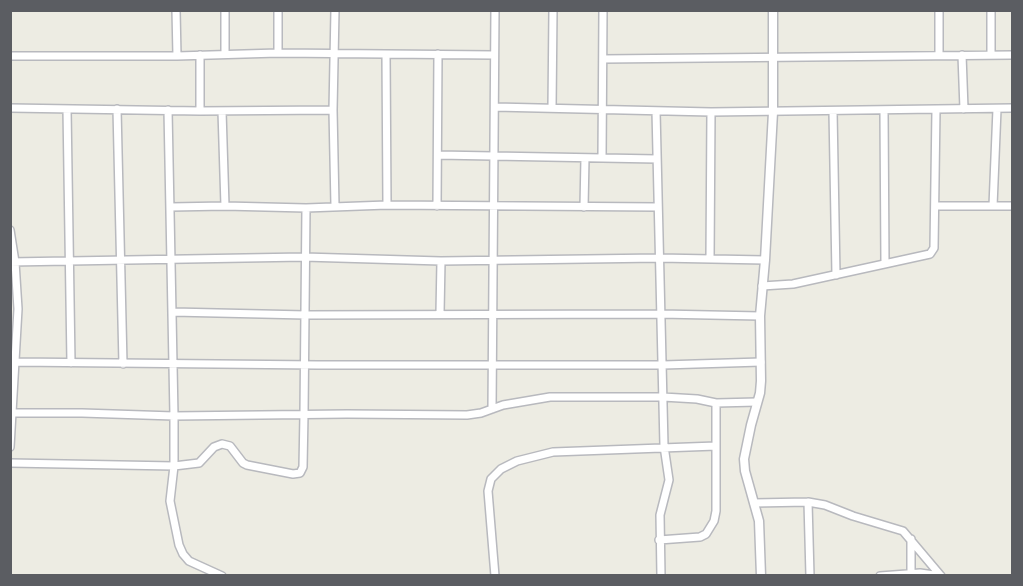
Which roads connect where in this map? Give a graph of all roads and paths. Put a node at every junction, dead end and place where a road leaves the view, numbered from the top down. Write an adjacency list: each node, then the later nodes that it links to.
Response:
1 (176, 10): 22 (street)
2 (225, 10): 13 (street)
3 (278, 10): 11 (street)
4 (336, 10): 12 (street)
5 (495, 10): 18 (street)
6 (553, 10): 28 (street)
7 (603, 10): 25 (street)
8 (772, 10): 24 (street)
9 (939, 10): 19 (street)
10 (992, 10): 20 (street)
11 (278, 53): 12 (street); 13 (street)
12 (335, 53): 14 (street); 36 (street)
13 (225, 54): 17 (street)
14 (386, 54): 15 (street); 50 (street)
15 (438, 54): 18 (street); 45 (street)
16 (962, 54): 19 (street); 20 (street); 33 (street)
17 (200, 55): 22 (street); 38 (street)
18 (494, 55): 26 (street)
19 (939, 55): 24 (street)
20 (991, 55): 23 (street)
21 (10, 56): 22 (street)
22 (177, 56)
23 (1012, 56)
24 (774, 57): 25 (street); 41 (street)
25 (603, 59): 32 (street)
26 (495, 107): 28 (street); 46 (street)
27 (10, 108): 30 (street)
28 (552, 108): 32 (street)
29 (1012, 108): 34 (street)
30 (67, 109): 31 (street); 69 (street)
31 (117, 109): 35 (street); 67 (street)
32 (603, 109): 40 (street); 48 (street)
33 (964, 109): 34 (street); 37 (street)
34 (997, 109): 56 (street)
35 (168, 110): 38 (street); 58 (street)
36 (333, 110): 39 (street); 52 (street)
37 (936, 110): 43 (street); 55 (street)
38 (200, 111): 39 (street)
39 (222, 111): 51 (street)
40 (656, 111): 44 (street); 49 (street)
41 (773, 111): 42 (street); 44 (street); 68 (street)
42 (833, 111): 43 (street); 74 (street)
43 (884, 111): 73 (street)
44 (711, 112): 66 (street)
45 (438, 155): 46 (street); 53 (street)
46 (495, 156): 47 (street); 54 (street)
47 (585, 158): 48 (street); 59 (street)
48 (602, 158): 49 (street)
49 (657, 159): 60 (street)
50 (387, 205): 52 (street); 53 (street)
51 (225, 206): 58 (street); 61 (street)
52 (335, 206): 61 (street)
53 (437, 206): 54 (street)
54 (495, 206): 59 (street); 71 (street)
55 (936, 206): 56 (street); 73 (street)
56 (993, 206): 57 (street)
57 (1012, 206)
58 (171, 207): 65 (street)
59 (584, 207): 60 (street)
60 (658, 207): 64 (street)
61 (306, 208): 63 (street)
62 (10, 230): 72 (street)
63 (304, 257): 65 (street); 70 (street); 80 (street)
64 (659, 258): 66 (street); 71 (street); 79 (street)
65 (172, 259): 67 (street); 76 (street)
66 (710, 259): 68 (street)
67 (121, 260): 69 (street); 85 (street)
68 (765, 260): 75 (street)
69 (70, 261): 72 (street); 84 (street)
70 (441, 261): 71 (street); 77 (street)
71 (494, 261): 78 (street)
72 (13, 262): 82 (street)
73 (885, 264): 74 (street)
74 (836, 275): 75 (street)
75 (762, 286): 81 (street)
76 (173, 312): 80 (street); 88 (street)
77 (440, 313): 78 (street); 80 (street)
78 (492, 313): 79 (street); 86 (street)
79 (660, 314): 81 (street); 87 (street)
80 (306, 315): 89 (street)
81 (760, 316): 83 (street)
82 (15, 362): 84 (street); 94 (street)
83 (761, 362): 87 (street); 91 (street)
84 (71, 363): 85 (street)
85 (123, 364): 88 (street)
86 (491, 364): 87 (street); 89 (street); 93 (street)
87 (663, 364): 90 (street)
88 (174, 365): 89 (street); 96 (street)
89 (305, 365): 95 (street)
90 (663, 397): 92 (street); 93 (street); 97 (street)
91 (757, 402): 92 (street); 103 (street)
92 (716, 403): 98 (street)
93 (492, 409): 95 (street)
94 (12, 413): 96 (street); 99 (street)
95 (304, 414): 96 (street); 101 (street)
96 (174, 416): 101 (street)
97 (664, 446): 98 (street); 105 (street); 108 (street)
98 (716, 446): 105 (street)
99 (10, 447)
100 (10, 463): 101 (street)
101 (174, 466): 107 (street)
102 (808, 502): 103 (street); 104 (street); 111 (street)
103 (754, 503): 110 (street)
104 (911, 538): 106 (street); 113 (street)
105 (659, 540): 109 (street)
106 (911, 575): 112 (street); 113 (street)
107 (222, 576)
108 (495, 576)
109 (661, 576)
110 (761, 576)
111 (810, 576)
112 (880, 576)
113 (941, 576)

